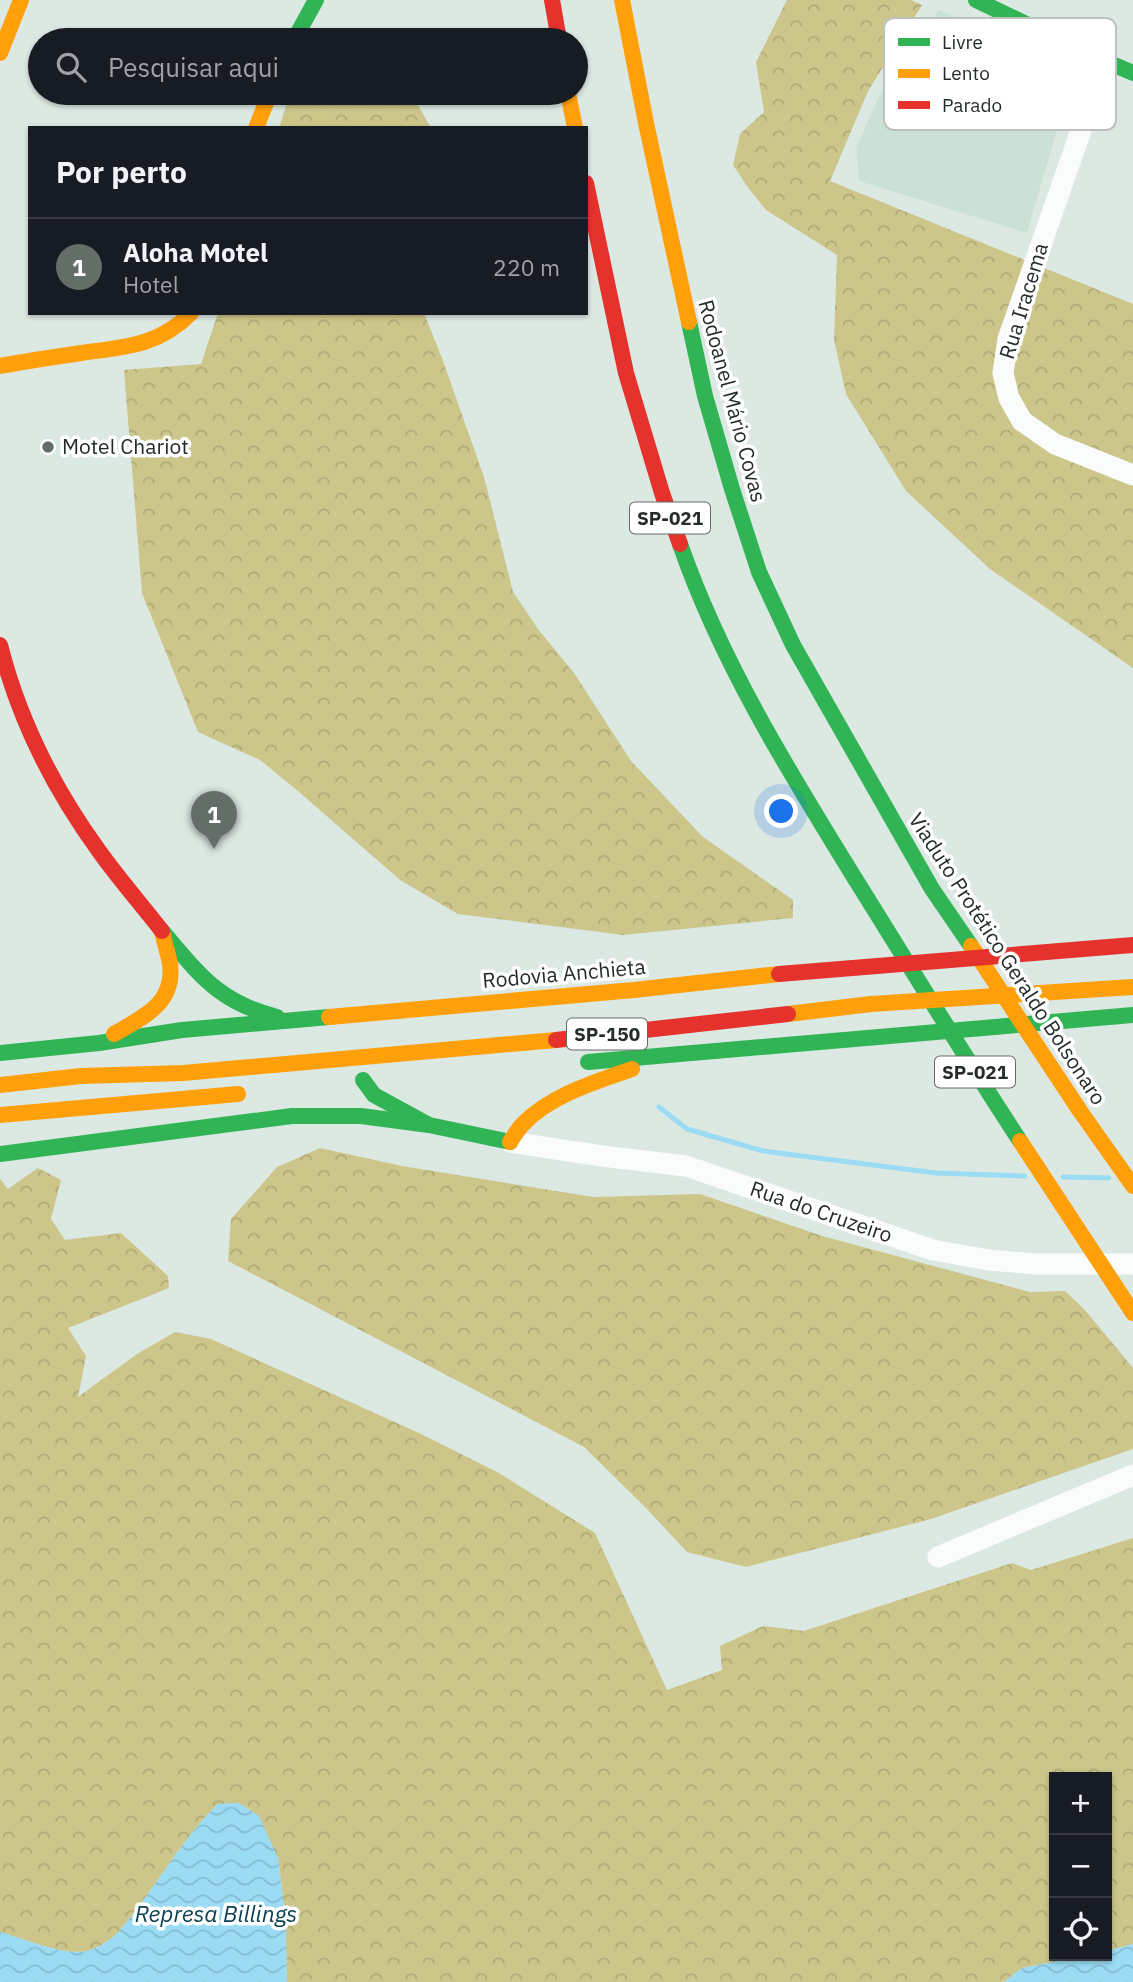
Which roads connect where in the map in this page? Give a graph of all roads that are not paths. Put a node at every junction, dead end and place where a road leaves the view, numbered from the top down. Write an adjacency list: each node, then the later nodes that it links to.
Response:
1 (21, 0): 9 (main road)
2 (316, 0): 7 (main road)
3 (552, 0): 8 (main road)
4 (622, 0): 22 (main road, Rodoanel Mário Covas / SP-021)
5 (976, 0): 6 (main road)
6 (1019, 18)
7 (301, 28)
8 (557, 28)
9 (0, 53)
10 (1116, 66): 11 (main road)
11 (1133, 73)
12 (266, 105): 14 (main road)
13 (570, 105): 15 (main road)
14 (258, 126)
15 (575, 126)
16 (1081, 130): 20 (street, Rua Iracema)
17 (588, 192): 45 (main road, SP-021)
18 (189, 315): 19 (main road)
19 (0, 366)
20 (1133, 475)
21 (0, 645): 23 (main road)
22 (874, 788): 43 (main road, Viaduto Protético Geraldo Bolsonaro / SP-021)
23 (162, 931): 28 (main road); 30 (main road)
24 (1133, 946): 26 (main road, Rodovia Anchieta / SP-150)
25 (1133, 988): 35 (main road, SP-150)
26 (389, 1011): 28 (main road, Rodovia Anchieta / SP-150); 29 (main road)
27 (1133, 1015): 32 (main road, SP-150)
28 (293, 1020): 30 (main road, Rodovia Anchieta / SP-150)
29 (286, 1037)
30 (99, 1043): 31 (main road, Rodovia Anchieta / SP-150)
31 (0, 1053)
32 (696, 1053): 34 (main road, SP-150); 41 (main road)
33 (156, 1058): 35 (main road)
34 (571, 1063)
35 (80, 1076): 36 (main road, SP-150)
36 (0, 1085)
37 (254, 1092): 38 (main road)
38 (0, 1115)
39 (362, 1116): 40 (main road); 40 (main road); 42 (main road)
40 (429, 1125): 41 (main road)
41 (510, 1142): 44 (street, Rua do Cruzeiro)
42 (0, 1154)
43 (1133, 1186)
44 (1133, 1264)
45 (1133, 1313)
46 (1133, 1475): 47 (street)
47 (938, 1557)

